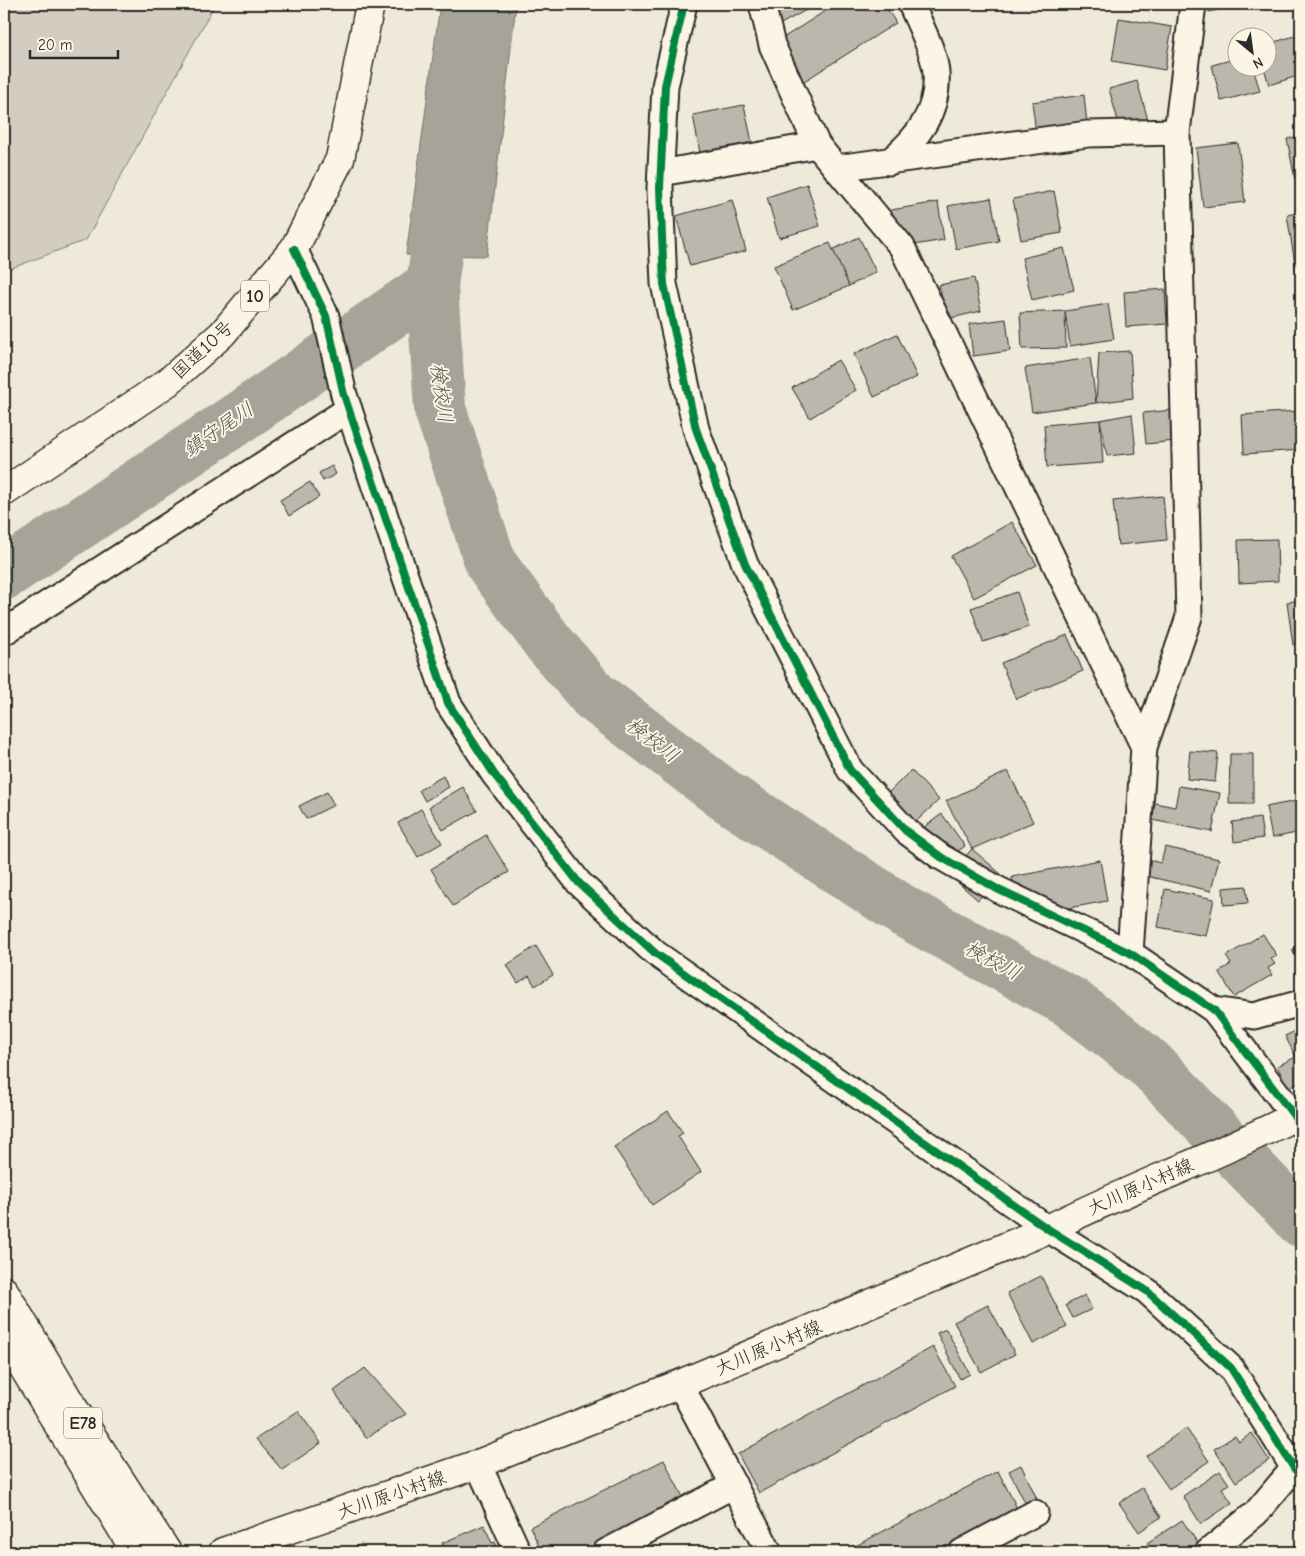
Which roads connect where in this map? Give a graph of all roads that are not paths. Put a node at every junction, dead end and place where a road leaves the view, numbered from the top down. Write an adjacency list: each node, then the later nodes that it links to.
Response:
1 (370, 4): 11 (main road, 国道10号 / 10)
2 (684, 4): 10 (street)
3 (762, 4): 7 (street)
4 (911, 4): 8 (street)
5 (1193, 4): 6 (street)
6 (1177, 132): 8 (street); 15 (street)
7 (817, 145): 9 (street); 10 (street)
8 (888, 162): 9 (street)
9 (836, 168): 15 (street)
10 (661, 173): 16 (street)
11 (294, 249): 12 (street); 13 (main road, 国道10号 / 10)
12 (346, 402): 14 (street); 20 (street)
13 (4, 492)
14 (4, 632)
15 (1144, 746): 16 (street)
16 (1130, 953): 18 (street)
17 (1301, 1003): 18 (street)
18 (1214, 1010): 19 (street)
19 (1299, 1118): 20 (main road, 大川原小村線)
20 (1048, 1229): 23 (main road, 大川原小村線); 25 (street)
21 (4, 1291): 29 (main road, E78)
22 (4, 1336): 28 (main road, E78)
23 (680, 1384): 24 (main road, 大川原小村線); 26 (street)
24 (478, 1464): 30 (main road, 大川原小村線); 31 (street)
25 (1298, 1472): 35 (street)
26 (734, 1485): 32 (street); 33 (street)
27 (1035, 1513): 34 (street)
28 (136, 1552)
29 (167, 1552)
30 (223, 1552)
31 (518, 1552)
32 (606, 1552)
33 (770, 1552)
34 (962, 1552)
35 (1208, 1552)

